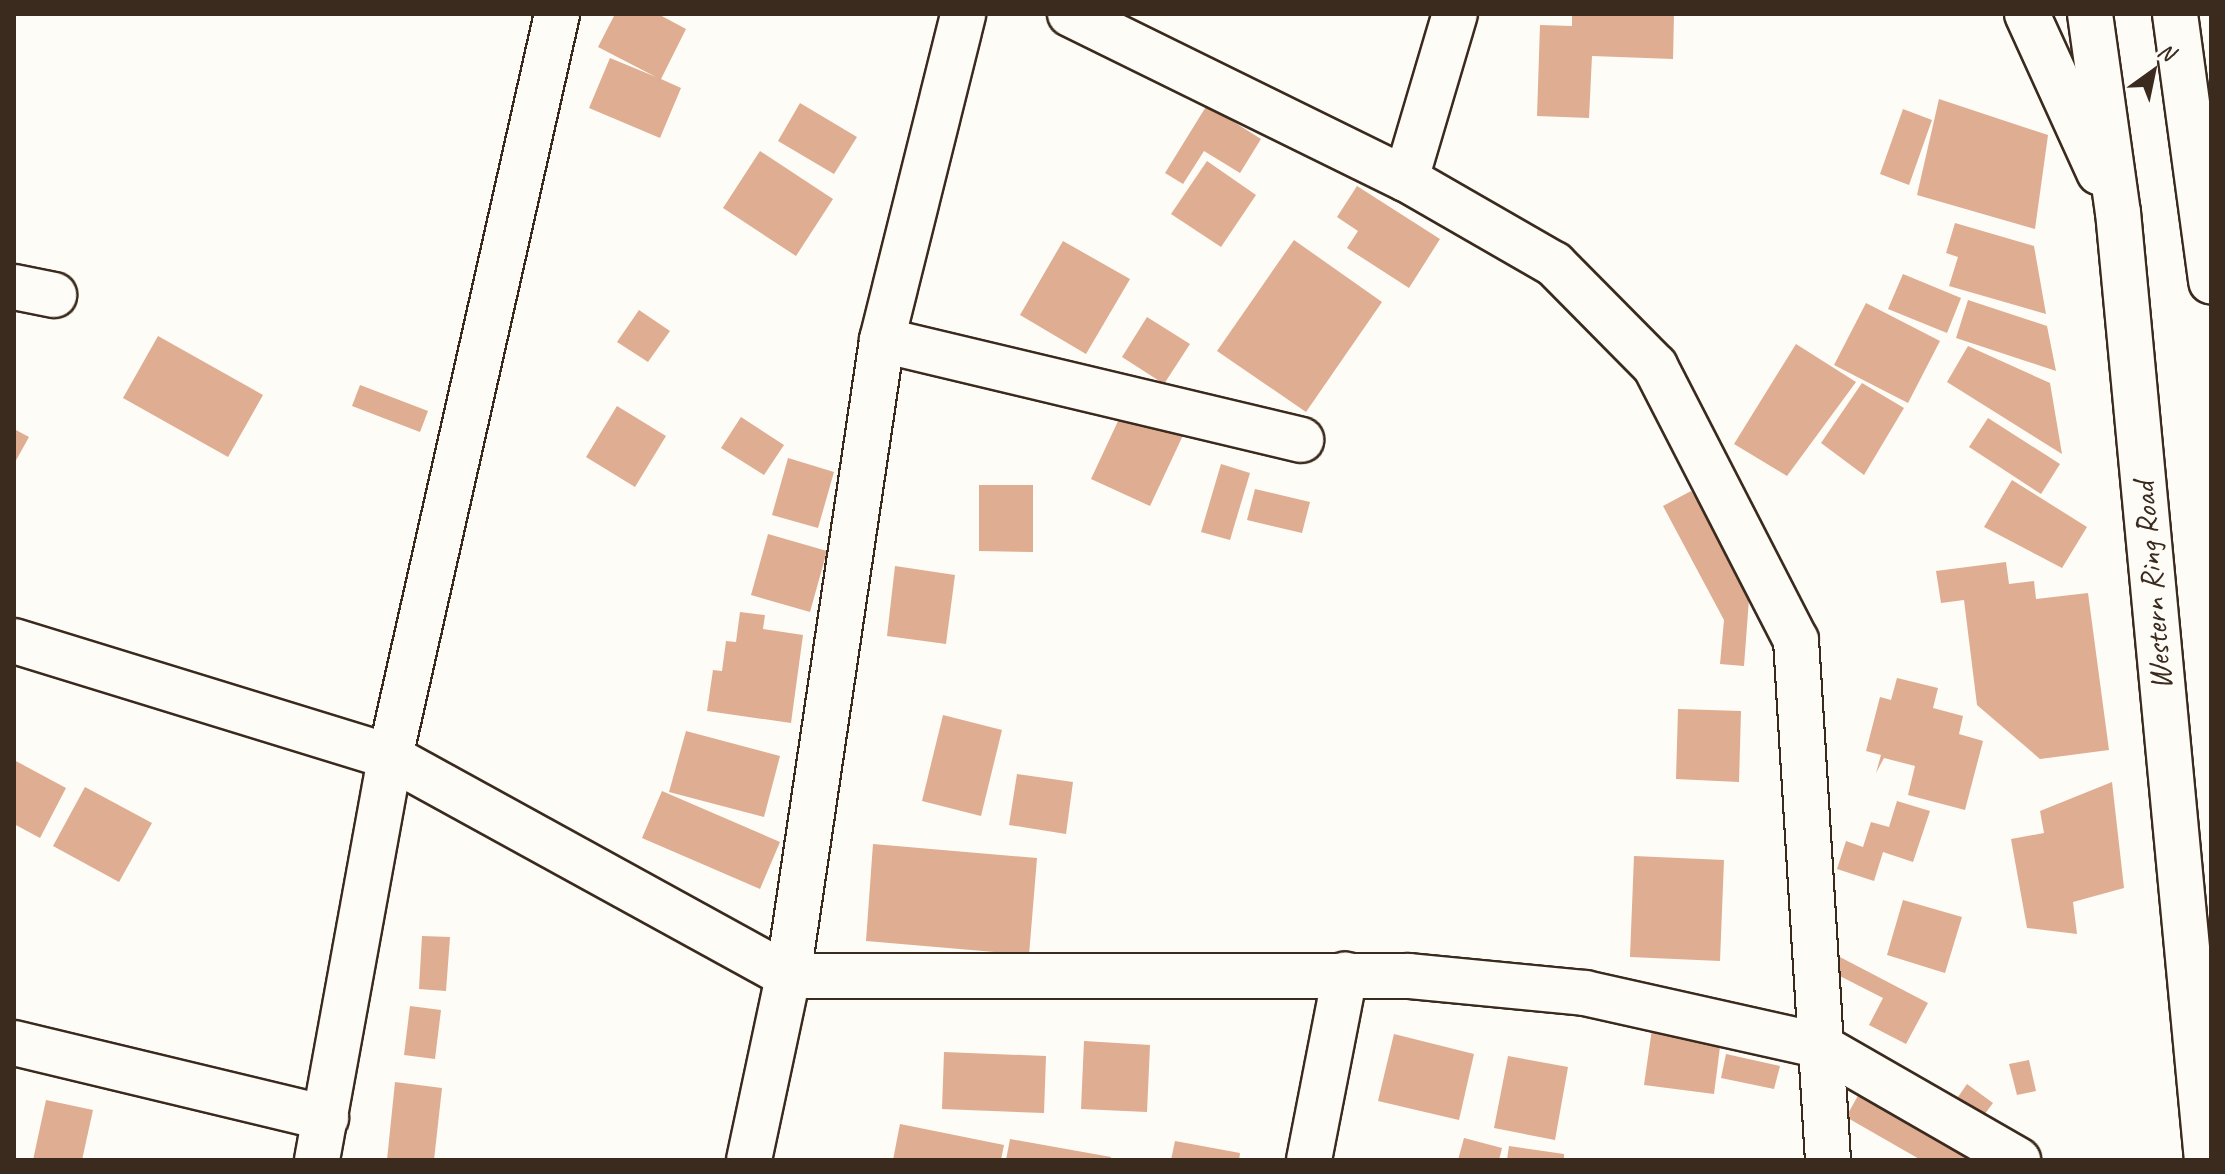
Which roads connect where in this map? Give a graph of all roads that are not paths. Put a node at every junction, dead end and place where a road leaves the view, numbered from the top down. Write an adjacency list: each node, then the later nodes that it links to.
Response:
1 (557, 14): 15 (street)
2 (963, 14): 12 (street)
3 (1070, 14): 9 (street)
4 (1455, 14): 9 (street)
5 (2027, 14): 10 (street)
6 (2090, 14): 10 (street, Western Ring Road)
7 (2207, 14): 8 (street)
8 (2178, 33): 11 (street)
9 (1406, 179): 19 (street)
10 (2118, 212): 26 (street, Western Ring Road)
11 (2211, 282)
12 (882, 340): 13 (street); 17 (street)
13 (1301, 440)
14 (14, 641): 15 (street)
15 (390, 757): 17 (street); 20 (street)
16 (1345, 974): 17 (street); 19 (street); 23 (street)
17 (788, 976): 22 (street)
18 (14, 1043): 20 (street)
19 (1818, 1045): 24 (street); 25 (street)
20 (326, 1118): 21 (street)
21 (317, 1160)
22 (749, 1160)
23 (1309, 1160)
24 (1828, 1160)
25 (2018, 1160)
26 (2207, 1160)

